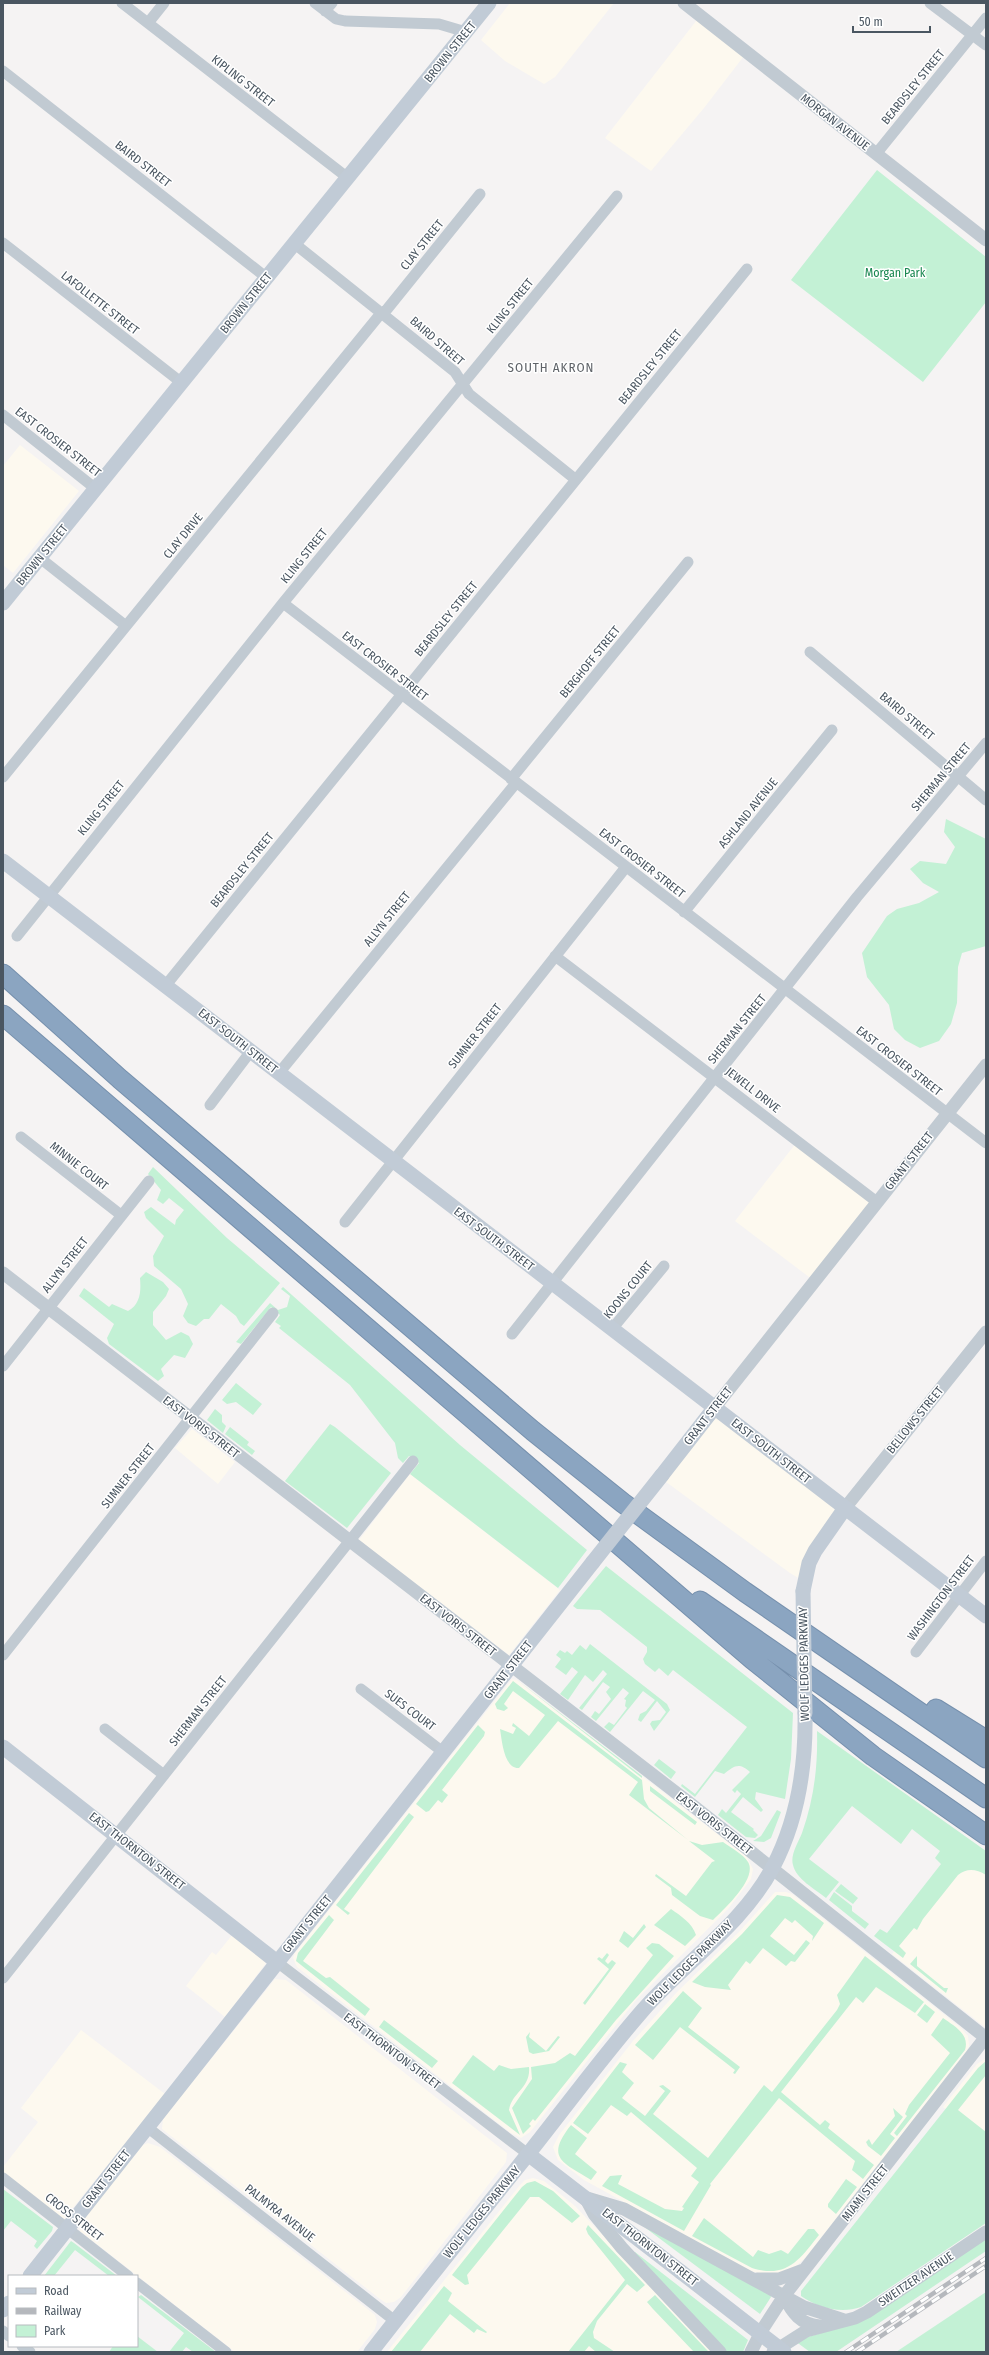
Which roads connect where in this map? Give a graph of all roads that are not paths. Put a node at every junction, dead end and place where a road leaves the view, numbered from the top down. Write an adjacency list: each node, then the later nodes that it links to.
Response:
1 (122, 3): 9 (street, KIPLING STREET)
2 (164, 3): 9 (street)
3 (315, 3): 7 (street)
4 (489, 3): 10 (main road, BROWN STREET)
5 (684, 3): 14 (street, MORGAN AVENUE)
6 (930, 3): 11 (street)
7 (328, 7): 10 (street)
8 (986, 18): 11 (street, BEARDSLEY STREET)
9 (148, 23): 15 (street, KIPLING STREET)
10 (466, 32): 15 (main road, BROWN STREET)
11 (972, 35): 12 (street); 14 (street, BEARDSLEY STREET)
12 (986, 45)
13 (3, 71): 22 (street, BAIRD STREET)
14 (876, 154): 18 (street, MORGAN AVENUE)
15 (348, 178): 20 (main road, BROWN STREET)
16 (480, 194): 23 (street, CLAY STREET)
17 (617, 196): 25 (street, KLING STREET)
18 (986, 240)
19 (3, 243): 24 (street, LAFOLLETTE STREET)
20 (294, 244): 22 (main road, BROWN STREET); 23 (street, BAIRD STREET)
21 (746, 269): 27 (street, BEARDSLEY STREET)
22 (267, 278): 24 (main road, BROWN STREET)
23 (383, 312): 25 (street, BAIRD STREET); 33 (street, CLAY DRIVE)
24 (182, 384): 28 (main road, BROWN STREET)
25 (463, 384): 27 (street, BAIRD STREET); 32 (street, KLING STREET)
26 (3, 415): 28 (street, EAST CROSIER STREET)
27 (575, 479): 35 (street, BEARDSLEY STREET)
28 (96, 489): 29 (main road, BROWN STREET)
29 (40, 558): 31 (main road, BROWN STREET); 33 (street)
30 (688, 562): 40 (street, BERGHOFF STREET)
31 (3, 603)
32 (283, 603): 35 (street, EAST CROSIER STREET); 44 (street, KLING STREET)
33 (126, 626): 39 (street, CLAY DRIVE)
34 (810, 652): 38 (street, BAIRD STREET)
35 (402, 694): 40 (street, EAST CROSIER STREET); 49 (street, BEARDSLEY STREET)
36 (832, 730): 45 (street, ASHLAND AVENUE)
37 (986, 744): 38 (street, SHERMAN STREET)
38 (958, 776): 41 (street, BAIRD STREET); 50 (street, SHERMAN STREET)
39 (3, 777)
40 (513, 781): 43 (street, EAST CROSIER STREET); 54 (street, ALLYN STREET)
41 (986, 800)
42 (3, 861): 44 (main road, EAST SOUTH STREET)
43 (626, 867): 45 (street, EAST CROSIER STREET); 47 (street, SUMNER STREET)
44 (48, 896): 46 (street, KLING STREET); 49 (main road, EAST SOUTH STREET)
45 (684, 912): 50 (street, EAST CROSIER STREET)
46 (17, 936)
47 (555, 956): 55 (street, JEWELL DRIVE); 60 (street, SUMNER STREET)
48 (3, 974): 81 (highway)
49 (166, 985): 52 (main road, EAST SOUTH STREET)
50 (785, 989): 55 (street, SHERMAN STREET); 57 (street, EAST CROSIER STREET)
51 (3, 1015): 79 (highway)
52 (251, 1051): 54 (main road, EAST SOUTH STREET); 56 (street)
53 (986, 1065): 57 (street, GRANT STREET)
54 (279, 1073): 60 (main road, EAST SOUTH STREET)
55 (715, 1077): 62 (street, JEWELL DRIVE); 67 (street, SHERMAN STREET)
56 (210, 1105)
57 (946, 1114): 59 (street, EAST CROSIER STREET); 62 (street, GRANT STREET)
58 (20, 1137): 63 (street, MINNIE COURT)
59 (986, 1143)
60 (392, 1162): 64 (street, SUMNER STREET); 67 (main road, EAST SOUTH STREET)
61 (149, 1181): 63 (street, ALLYN STREET)
62 (877, 1202): 74 (street, GRANT STREET)
63 (122, 1215): 68 (street, ALLYN STREET)
64 (345, 1222)
65 (664, 1266): 70 (street, KOONS COURT)
66 (3, 1273): 68 (street, EAST VORIS STREET)
67 (552, 1283): 70 (main road, EAST SOUTH STREET); 72 (street, SHERMAN STREET)
68 (48, 1308): 73 (street, ALLYN STREET); 75 (street, EAST VORIS STREET)
69 (273, 1313): 75 (street, SUMNER STREET)
70 (612, 1330): 74 (main road, EAST SOUTH STREET)
71 (986, 1332): 77 (street, BELLOWS STREET)
72 (512, 1334)
73 (3, 1366)
74 (715, 1407): 77 (main road, EAST SOUTH STREET); 86 (main road, GRANT STREET, bridge)
75 (190, 1418): 78 (street, EAST VORIS STREET); 85 (street, SUMNER STREET)
76 (413, 1461): 78 (street, SHERMAN STREET)
77 (845, 1508): 82 (main road, EAST SOUTH STREET); 97 (main road, WOLF LEDGES PARKWAY, bridge)
78 (349, 1541): 86 (street, EAST VORIS STREET); 93 (street, SHERMAN STREET)
79 (624, 1548): 94 (highway); 95 (highway)
80 (986, 1561): 82 (street, WASHINGTON STREET)
81 (746, 1592): 89 (highway); 92 (highway)
82 (958, 1595): 83 (main road, EAST SOUTH STREET); 84 (street, WASHINGTON STREET)
83 (986, 1616)
84 (916, 1652)
85 (3, 1655)
86 (511, 1666): 91 (main road, GRANT STREET); 97 (street, EAST VORIS STREET)
87 (361, 1689): 91 (street, SUES COURT)
88 (105, 1729): 93 (street)
89 (986, 1740)
90 (3, 1747): 96 (main road, EAST THORNTON STREET)
91 (443, 1752): 98 (main road, GRANT STREET)
92 (986, 1758)
93 (164, 1775): 96 (street, SHERMAN STREET)
94 (986, 1798)
95 (983, 1833)
96 (117, 1835): 98 (main road, EAST THORNTON STREET); 99 (street, SHERMAN STREET)
97 (772, 1869): 100 (street, EAST VORIS STREET); 102 (main road, WOLF LEDGES PARKWAY)
98 (277, 1962): 101 (main road, GRANT STREET); 102 (street, EAST THORNTON STREET)
99 (3, 1978)
100 (986, 2038): 107 (street, MIAMI STREET)
101 (147, 2127): 105 (main road, GRANT STREET); 114 (street, PALMYRA AVENUE)
102 (528, 2154): 104 (main road, EAST THORNTON STREET); 114 (main road, WOLF LEDGES PARKWAY)
103 (3, 2178): 105 (street, CROSS STREET)
104 (585, 2198): 110 (street); 118 (street); 121 (main road, EAST THORNTON STREET, bridge)
105 (68, 2228): 108 (main road, GRANT STREET); 109 (street, CROSS STREET)
106 (986, 2232): 113 (street, SWEITZER AVENUE)
107 (805, 2269): 110 (street); 112 (street, MIAMI STREET)
108 (31, 2275)
109 (127, 2275)
110 (751, 2278): 112 (street)
111 (138, 2284): 116 (street)
112 (784, 2296): 113 (street); 115 (street); 119 (street, MIAMI STREET)
113 (844, 2320): 115 (street, SWEITZER AVENUE)
114 (395, 2321): 117 (main road, WOLF LEDGES PARKWAY)
115 (821, 2326): 120 (street, SWEITZER AVENUE)
116 (226, 2352)
117 (371, 2352)
118 (720, 2352)
119 (751, 2352)
120 (773, 2352)
121 (784, 2352)

